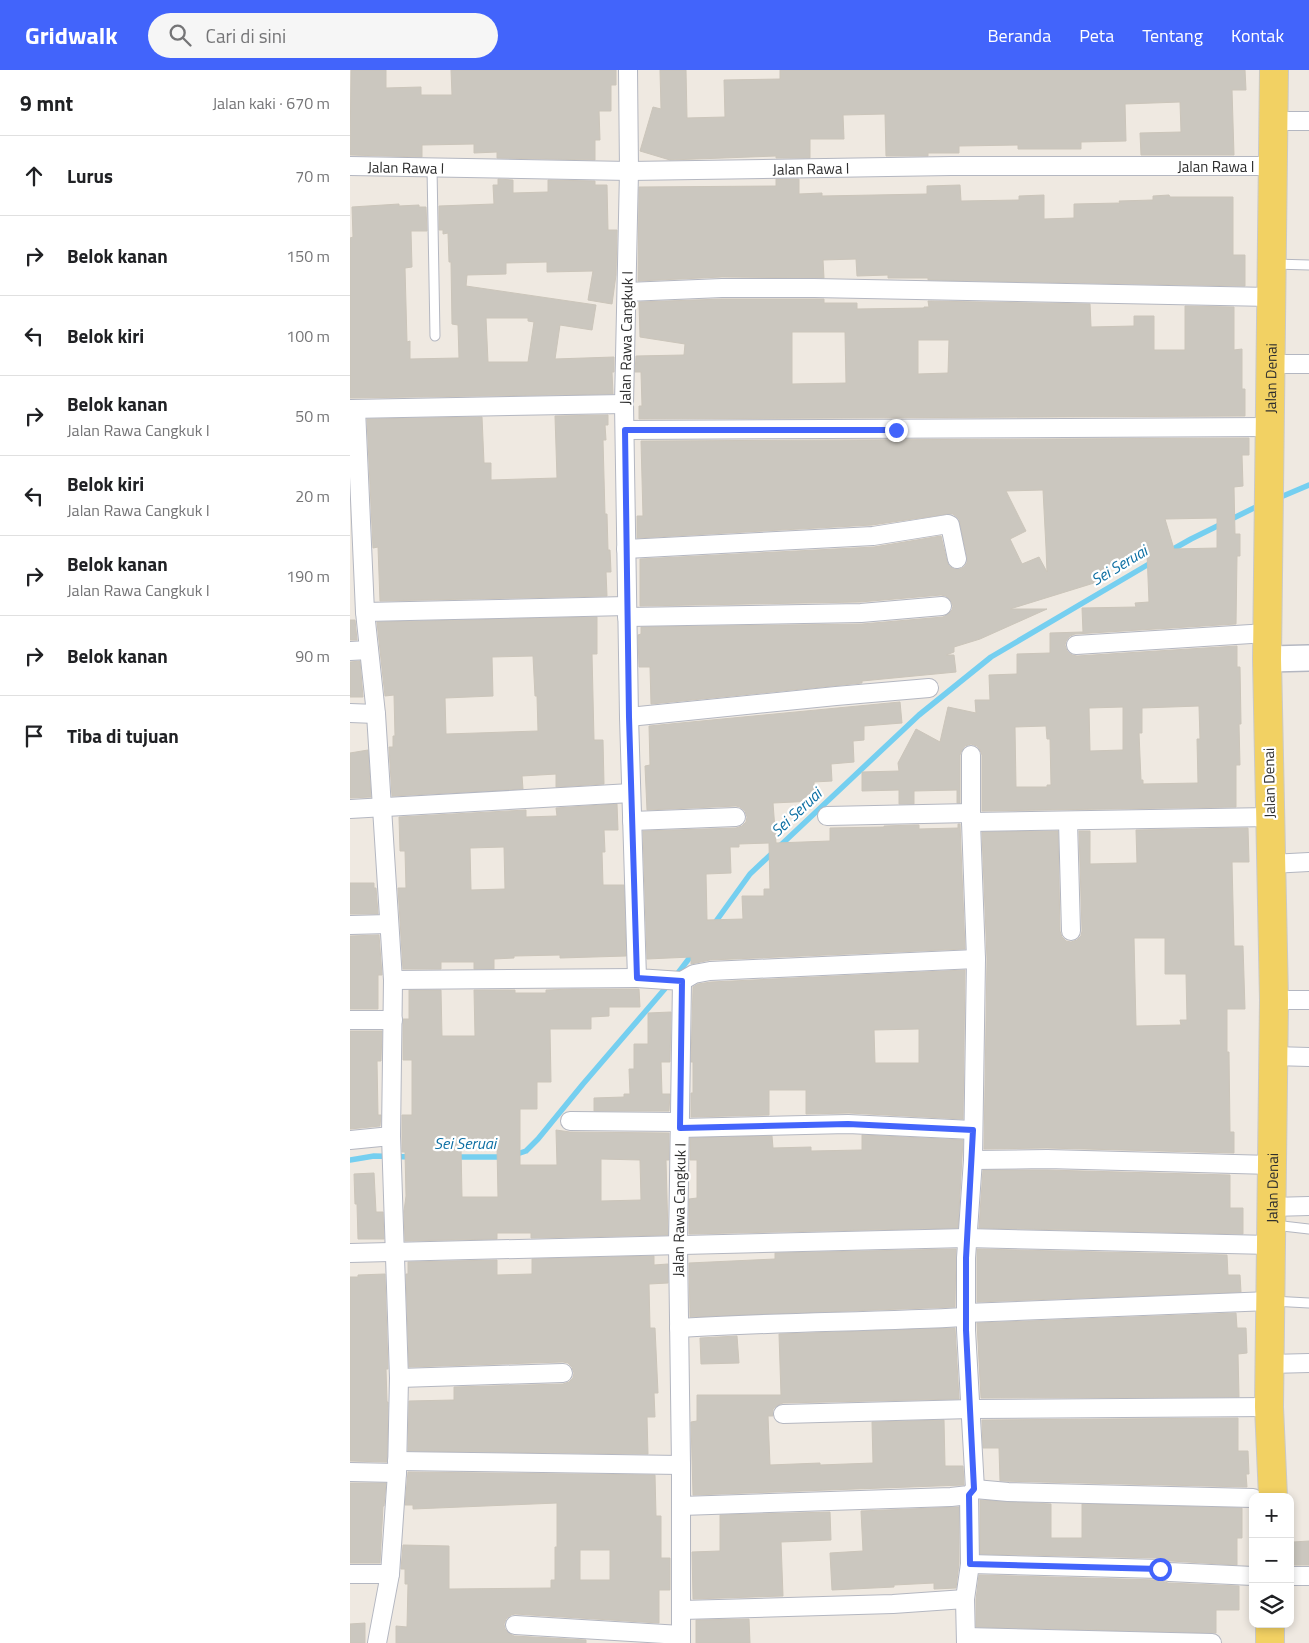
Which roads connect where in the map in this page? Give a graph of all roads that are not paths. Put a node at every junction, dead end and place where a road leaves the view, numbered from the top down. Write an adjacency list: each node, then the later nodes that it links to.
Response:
1 (628, 70): 8 (street, Jalan Rawa Cangkuk I)
2 (1274, 70): 3 (main road, Jalan Denai)
3 (1273, 121): 4 (street); 6 (main road, Jalan Denai)
4 (1309, 121)
5 (350, 166): 7 (street, Jalan Rawa I)
6 (1273, 166): 8 (street, Jalan Rawa I); 9 (main road, Jalan Denai)
7 (432, 168): 8 (street, Jalan Rawa I); 13 (lane)
8 (629, 171): 11 (street, Jalan Rawa Cangkuk I)
9 (1271, 264): 10 (lane); 12 (main road, Jalan Denai)
10 (1309, 265)
11 (627, 292): 12 (street); 16 (street, Jalan Rawa Cangkuk I)
12 (1271, 297): 14 (main road, Jalan Denai)
13 (435, 336)
14 (1270, 364): 15 (street); 18 (main road, Jalan Denai)
15 (1309, 364)
16 (624, 404): 17 (street); 19 (street, Jalan Rawa Cangkuk I)
17 (353, 409): 20 (street)
18 (1269, 427): 19 (street); 27 (main road, Jalan Denai)
19 (625, 430): 21 (street, Jalan Rawa Cangkuk I)
20 (355, 529): 24 (street)
21 (626, 550): 22 (street); 25 (street, Jalan Rawa Cangkuk I)
22 (957, 559)
23 (942, 606): 25 (street)
24 (365, 612): 25 (street); 29 (street)
25 (627, 612): 35 (street, Jalan Rawa Cangkuk I)
26 (1309, 641): 27 (street)
27 (1267, 644): 28 (street); 31 (street); 43 (main road, Jalan Denai)
28 (1076, 645)
29 (369, 650): 30 (street); 34 (street)
30 (350, 651)
31 (1309, 658)
32 (929, 688): 35 (street)
33 (350, 713): 34 (street)
34 (376, 714): 38 (street)
35 (629, 717): 37 (street, Jalan Rawa Cangkuk I)
36 (971, 755): 42 (street)
37 (632, 794): 38 (street); 45 (street, Jalan Rawa Cangkuk I)
38 (382, 807): 39 (street); 48 (street)
39 (350, 808)
40 (827, 816): 42 (street)
41 (736, 817): 45 (street)
42 (971, 817): 44 (street); 51 (street)
43 (1270, 817): 44 (street); 47 (main road, Jalan Denai)
44 (1068, 820): 50 (street)
45 (632, 821): 52 (street, Jalan Rawa Cangkuk I)
46 (1309, 862): 47 (street)
47 (1271, 864): 55 (main road, Jalan Denai)
48 (389, 924): 49 (street); 53 (street)
49 (350, 925)
50 (1070, 931)
51 (976, 959): 54 (street); 63 (street)
52 (637, 978): 53 (street); 54 (street)
53 (393, 980): 58 (street)
54 (675, 980): 62 (street, Jalan Rawa Cangkuk I)
55 (1274, 1000): 56 (street); 59 (main road, Jalan Denai)
56 (1309, 1000)
57 (350, 1020): 58 (street)
58 (393, 1020): 65 (street)
59 (1273, 1056): 60 (street); 67 (main road, Jalan Denai)
60 (1309, 1057)
61 (570, 1121): 62 (street)
62 (680, 1125): 63 (street); 72 (street, Jalan Rawa Cangkuk I)
63 (973, 1130): 66 (street)
64 (350, 1140): 65 (street)
65 (391, 1140): 73 (street)
66 (973, 1160): 67 (street); 71 (street)
67 (1272, 1164): 69 (main road, Jalan Denai)
68 (1309, 1206): 69 (street)
69 (1271, 1226): 70 (lane); 71 (street); 75 (main road, Jalan Denai)
70 (1309, 1229)
71 (966, 1238): 72 (street); 77 (street)
72 (678, 1245): 73 (street); 78 (street, Jalan Rawa Cangkuk I)
73 (395, 1252): 74 (street); 82 (street)
74 (350, 1253)
75 (1270, 1301): 76 (lane); 77 (street); 80 (main road, Jalan Denai)
76 (1309, 1303)
77 (966, 1315): 78 (street); 84 (street)
78 (679, 1328): 86 (street, Jalan Rawa Cangkuk I)
79 (1309, 1363): 80 (street)
80 (1270, 1364): 83 (main road, Jalan Denai)
81 (563, 1373): 82 (street)
82 (399, 1378): 87 (street)
83 (1269, 1406): 84 (street); 90 (main road, Jalan Denai)
84 (971, 1409): 85 (street); 89 (street)
85 (783, 1414)
86 (682, 1466): 87 (street); 92 (street, Jalan Rawa Cangkuk I)
87 (397, 1467): 88 (street); 95 (street)
88 (350, 1472)
89 (972, 1492): 91 (street); 92 (street); 93 (street)
90 (1272, 1493)
91 (1249, 1498)
92 (681, 1506): 100 (street, Jalan Rawa Cangkuk I)
93 (970, 1564): 96 (street); 99 (street)
94 (350, 1574): 95 (street)
95 (390, 1574): 105 (street)
96 (1249, 1576)
97 (1294, 1576): 98 (street)
98 (1309, 1576)
99 (965, 1599): 100 (street); 104 (street)
100 (682, 1610): 103 (street, Jalan Rawa Cangkuk I)
101 (515, 1625): 103 (street)
102 (1270, 1628): 107 (main road)
103 (681, 1639)
104 (966, 1640): 106 (street)
105 (376, 1643)
106 (1212, 1643)
107 (1270, 1643)

